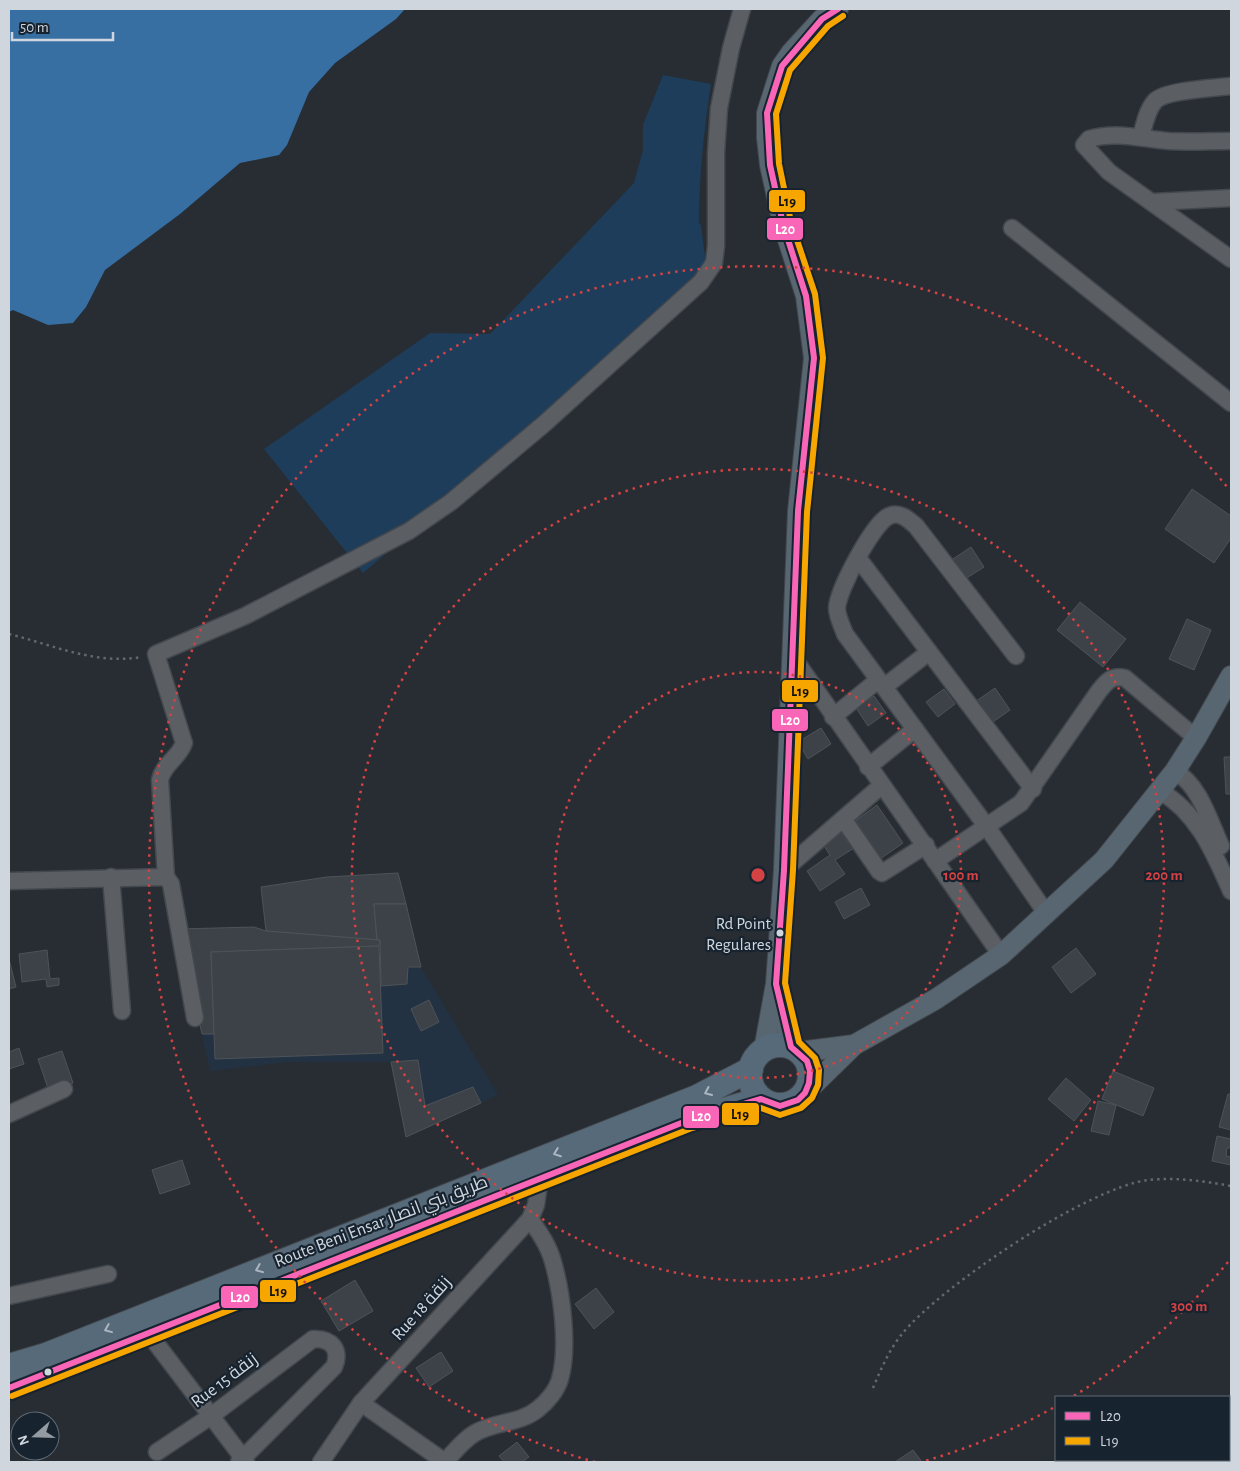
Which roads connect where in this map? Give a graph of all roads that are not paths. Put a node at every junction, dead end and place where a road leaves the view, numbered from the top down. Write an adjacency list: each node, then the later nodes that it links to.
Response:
1 (742, 9): 32 (street)
2 (838, 9): 14 (main road)
3 (1231, 86): 4 (street)
4 (1140, 136): 5 (street); 7 (street)
5 (1231, 141)
6 (1231, 198): 7 (street)
7 (1153, 202): 9 (street)
8 (1012, 228): 10 (street)
9 (1231, 258)
10 (1231, 403)
11 (858, 558): 12 (street); 13 (street); 16 (street)
12 (929, 652): 16 (street); 23 (street)
13 (1016, 656)
14 (793, 657): 17 (street); 31 (main road)
15 (1231, 676): 19 (main road)
16 (881, 683): 17 (street); 18 (street)
17 (833, 717): 20 (street)
18 (915, 729): 20 (street); 27 (street)
19 (1196, 738): 21 (main road); 23 (street)
20 (868, 768): 22 (street)
21 (1175, 771): 24 (main road); 25 (street)
22 (881, 786): 26 (street); 28 (street)
23 (1033, 789): 27 (street)
24 (1160, 791): 25 (street); 36 (main road)
25 (1199, 814): 30 (street); 35 (street)
26 (844, 820): 28 (street); 31 (street)
27 (987, 827): 29 (street); 36 (street)
28 (926, 845): 29 (street)
29 (935, 861): 37 (street)
30 (1231, 868)
31 (784, 870): 38 (main road)
32 (166, 877): 33 (street); 40 (street)
33 (111, 878): 34 (street); 39 (street)
34 (9, 881)
35 (1231, 891)
36 (1046, 913): 37 (main road)
37 (1000, 955): 41 (main road)
38 (776, 984): 42 (main road); 43 (main road)
39 (122, 1011)
40 (194, 1018)
41 (854, 1045): 43 (main road); 46 (main road)
42 (764, 1050): 43 (highway); 44 (highway)
43 (795, 1050): 46 (highway)
44 (751, 1069): 47 (highway); 54 (highway, Route Beni Ensar طريق بني انصار, one-way to 54)
45 (64, 1089): 48 (street)
46 (805, 1093): 47 (highway)
47 (761, 1099): 49 (highway, Route Beni Ensar طريق بني انصار)
48 (9, 1114)
49 (540, 1177): 50 (street, Rue 18 زنقة); 53 (highway, Route Beni Ensar طريق بني انصار)
50 (530, 1219): 56 (street, Rue 18 زنقة); 61 (street)
51 (108, 1274): 52 (street)
52 (9, 1296)
53 (149, 1334): 55 (highway, Route Beni Ensar طريق بني انصار); 57 (street)
54 (9, 1366)
55 (9, 1388)
56 (361, 1403): 60 (street, Rue 18 زنقة); 61 (street)
57 (211, 1416): 58 (street, Rue 15 زنقة); 59 (street); 59 (street, Rue 15 زنقة)
58 (157, 1452)
59 (242, 1461)
60 (321, 1462)
61 (445, 1462)

